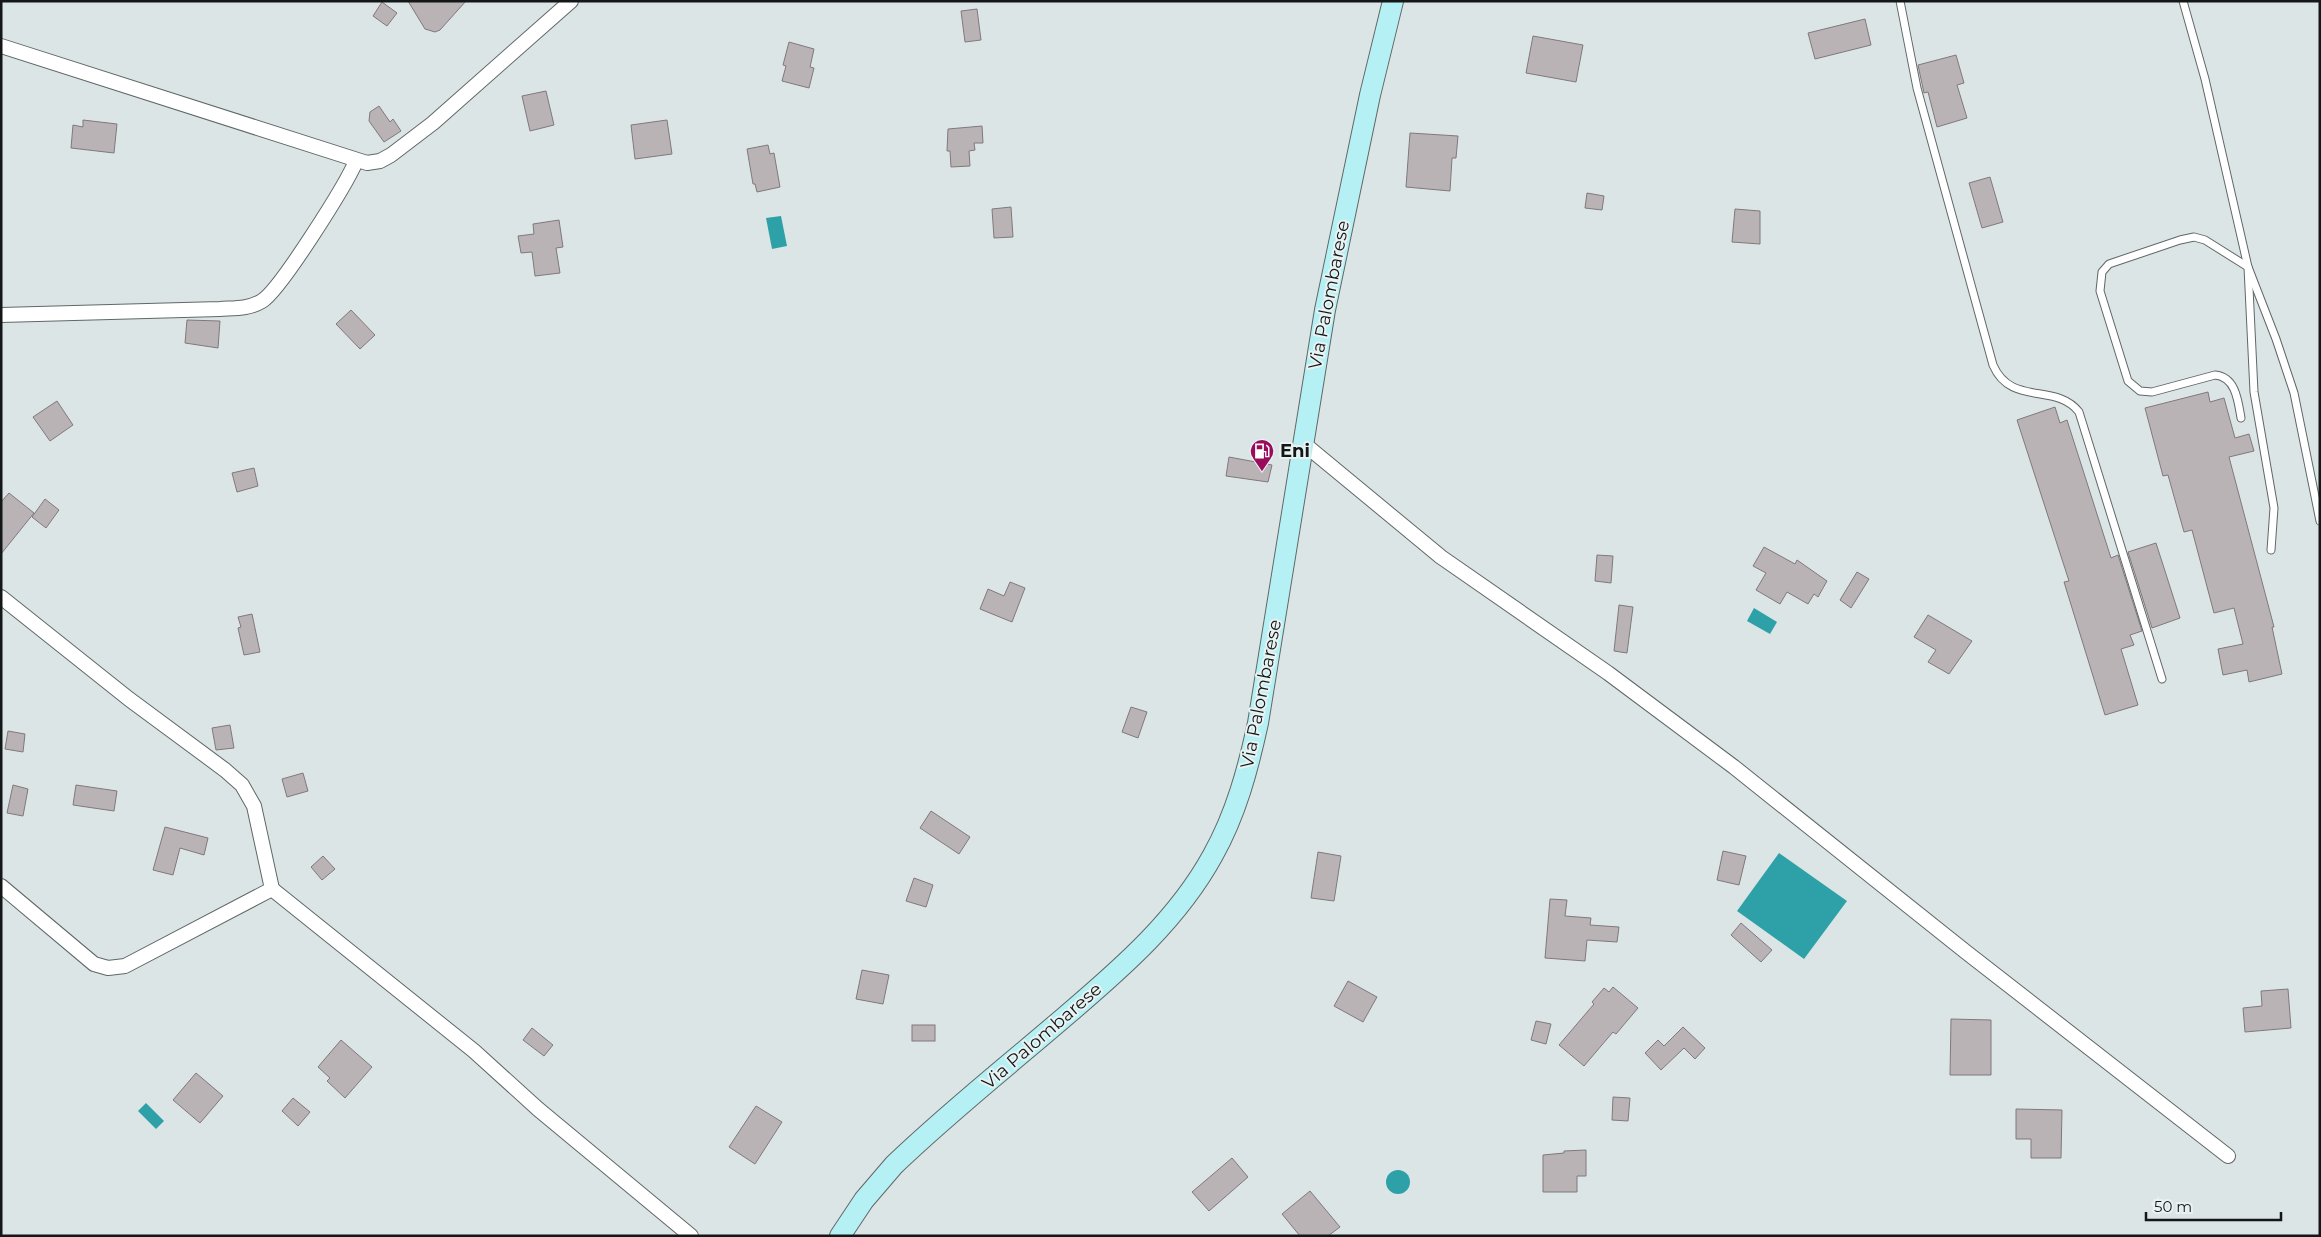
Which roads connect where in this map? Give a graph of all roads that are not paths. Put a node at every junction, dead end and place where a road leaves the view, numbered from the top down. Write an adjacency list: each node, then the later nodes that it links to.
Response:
1 (571, 1): 6 (street)
2 (1393, 1): 10 (main road, Via Palombarese)
3 (1900, 1): 14 (lane)
4 (2183, 1): 7 (lane)
5 (1, 46): 6 (street)
6 (356, 161): 8 (street)
7 (2248, 267): 9 (lane); 11 (lane); 12 (lane)
8 (1, 315)
9 (2241, 418)
10 (1303, 443): 17 (street); 19 (main road, Via Palombarese)
11 (2320, 521)
12 (2271, 550)
13 (1, 597): 16 (street)
14 (2162, 678)
15 (1, 886): 16 (street)
16 (272, 889): 18 (street)
17 (2228, 1156)
18 (691, 1236)
19 (840, 1236)

